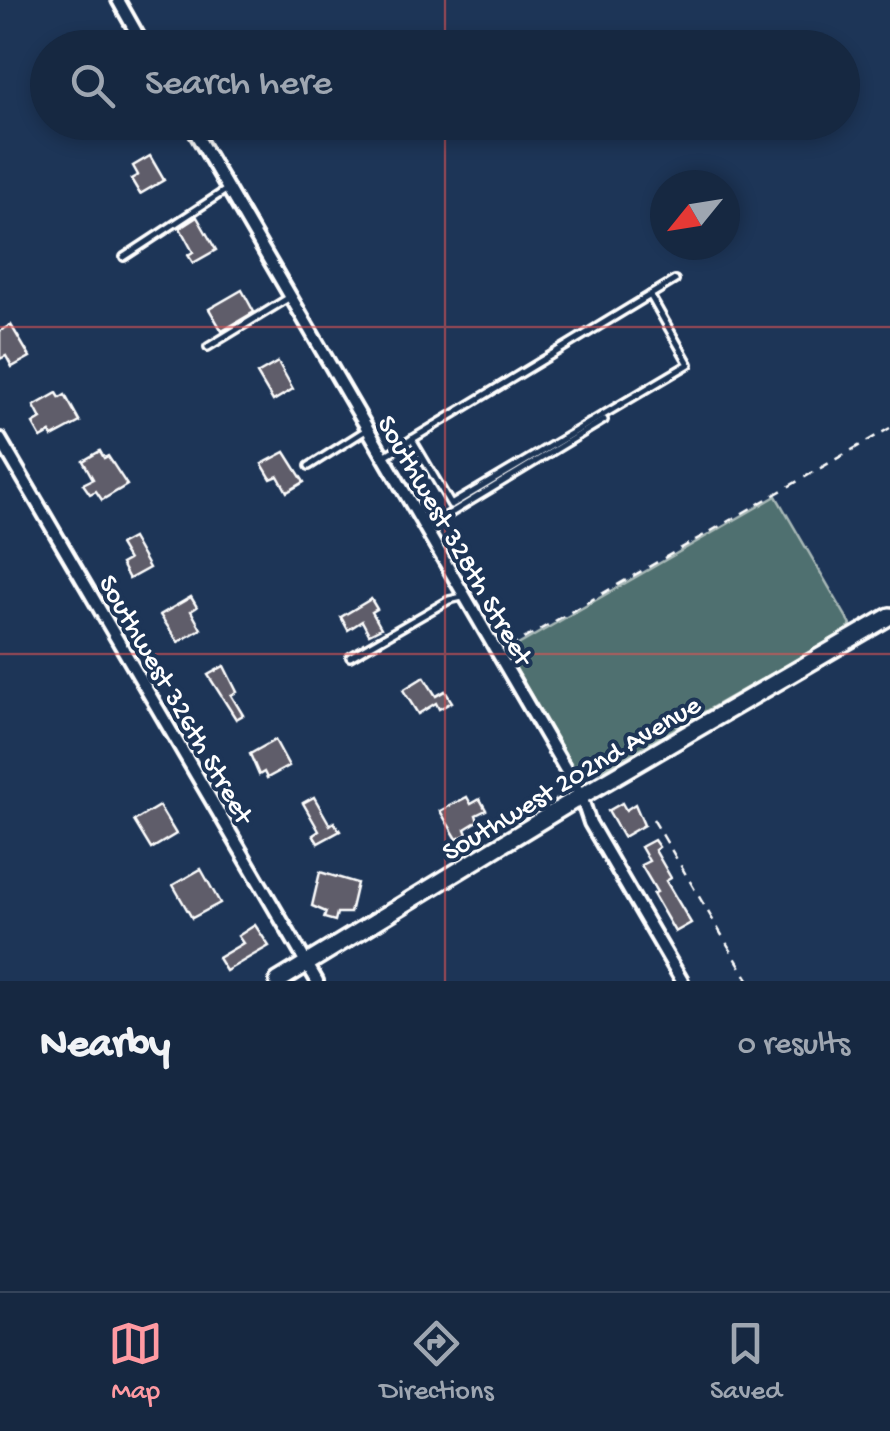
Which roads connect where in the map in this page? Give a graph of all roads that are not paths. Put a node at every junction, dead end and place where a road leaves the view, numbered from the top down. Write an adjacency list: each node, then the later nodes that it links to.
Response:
1 (118, 0): 2 (street)
2 (136, 30)
3 (199, 140): 4 (street, Southwest 328th Street)
4 (227, 189): 5 (lane); 8 (street, Southwest 328th Street)
5 (124, 257)
6 (675, 280): 7 (lane)
7 (650, 296): 15 (lane); 15 (lane)
8 (290, 297): 9 (lane); 13 (street, Southwest 328th Street)
9 (249, 322): 10 (lane); 11 (lane)
10 (255, 332)
11 (208, 347)
12 (604, 420): 18 (lane)
13 (367, 430): 16 (street, Southwest 328th Street); 17 (lane)
14 (0, 439): 23 (street, Southwest 326th Street)
15 (412, 439): 16 (lane)
16 (383, 457): 18 (street, Southwest 328th Street)
17 (310, 466)
18 (425, 529): 19 (street, Southwest 328th Street)
19 (465, 598): 21 (lane); 22 (street, Southwest 328th Street)
20 (890, 616): 22 (street, Southwest 202nd Avenue)
21 (350, 657)
22 (581, 796): 23 (street, Southwest 202nd Avenue); 26 (street, Southwest 328th Street)
23 (307, 963): 24 (street, Southwest 202nd Avenue); 25 (street, Southwest 326th Street)
24 (278, 981)
25 (317, 981)
26 (682, 981)

